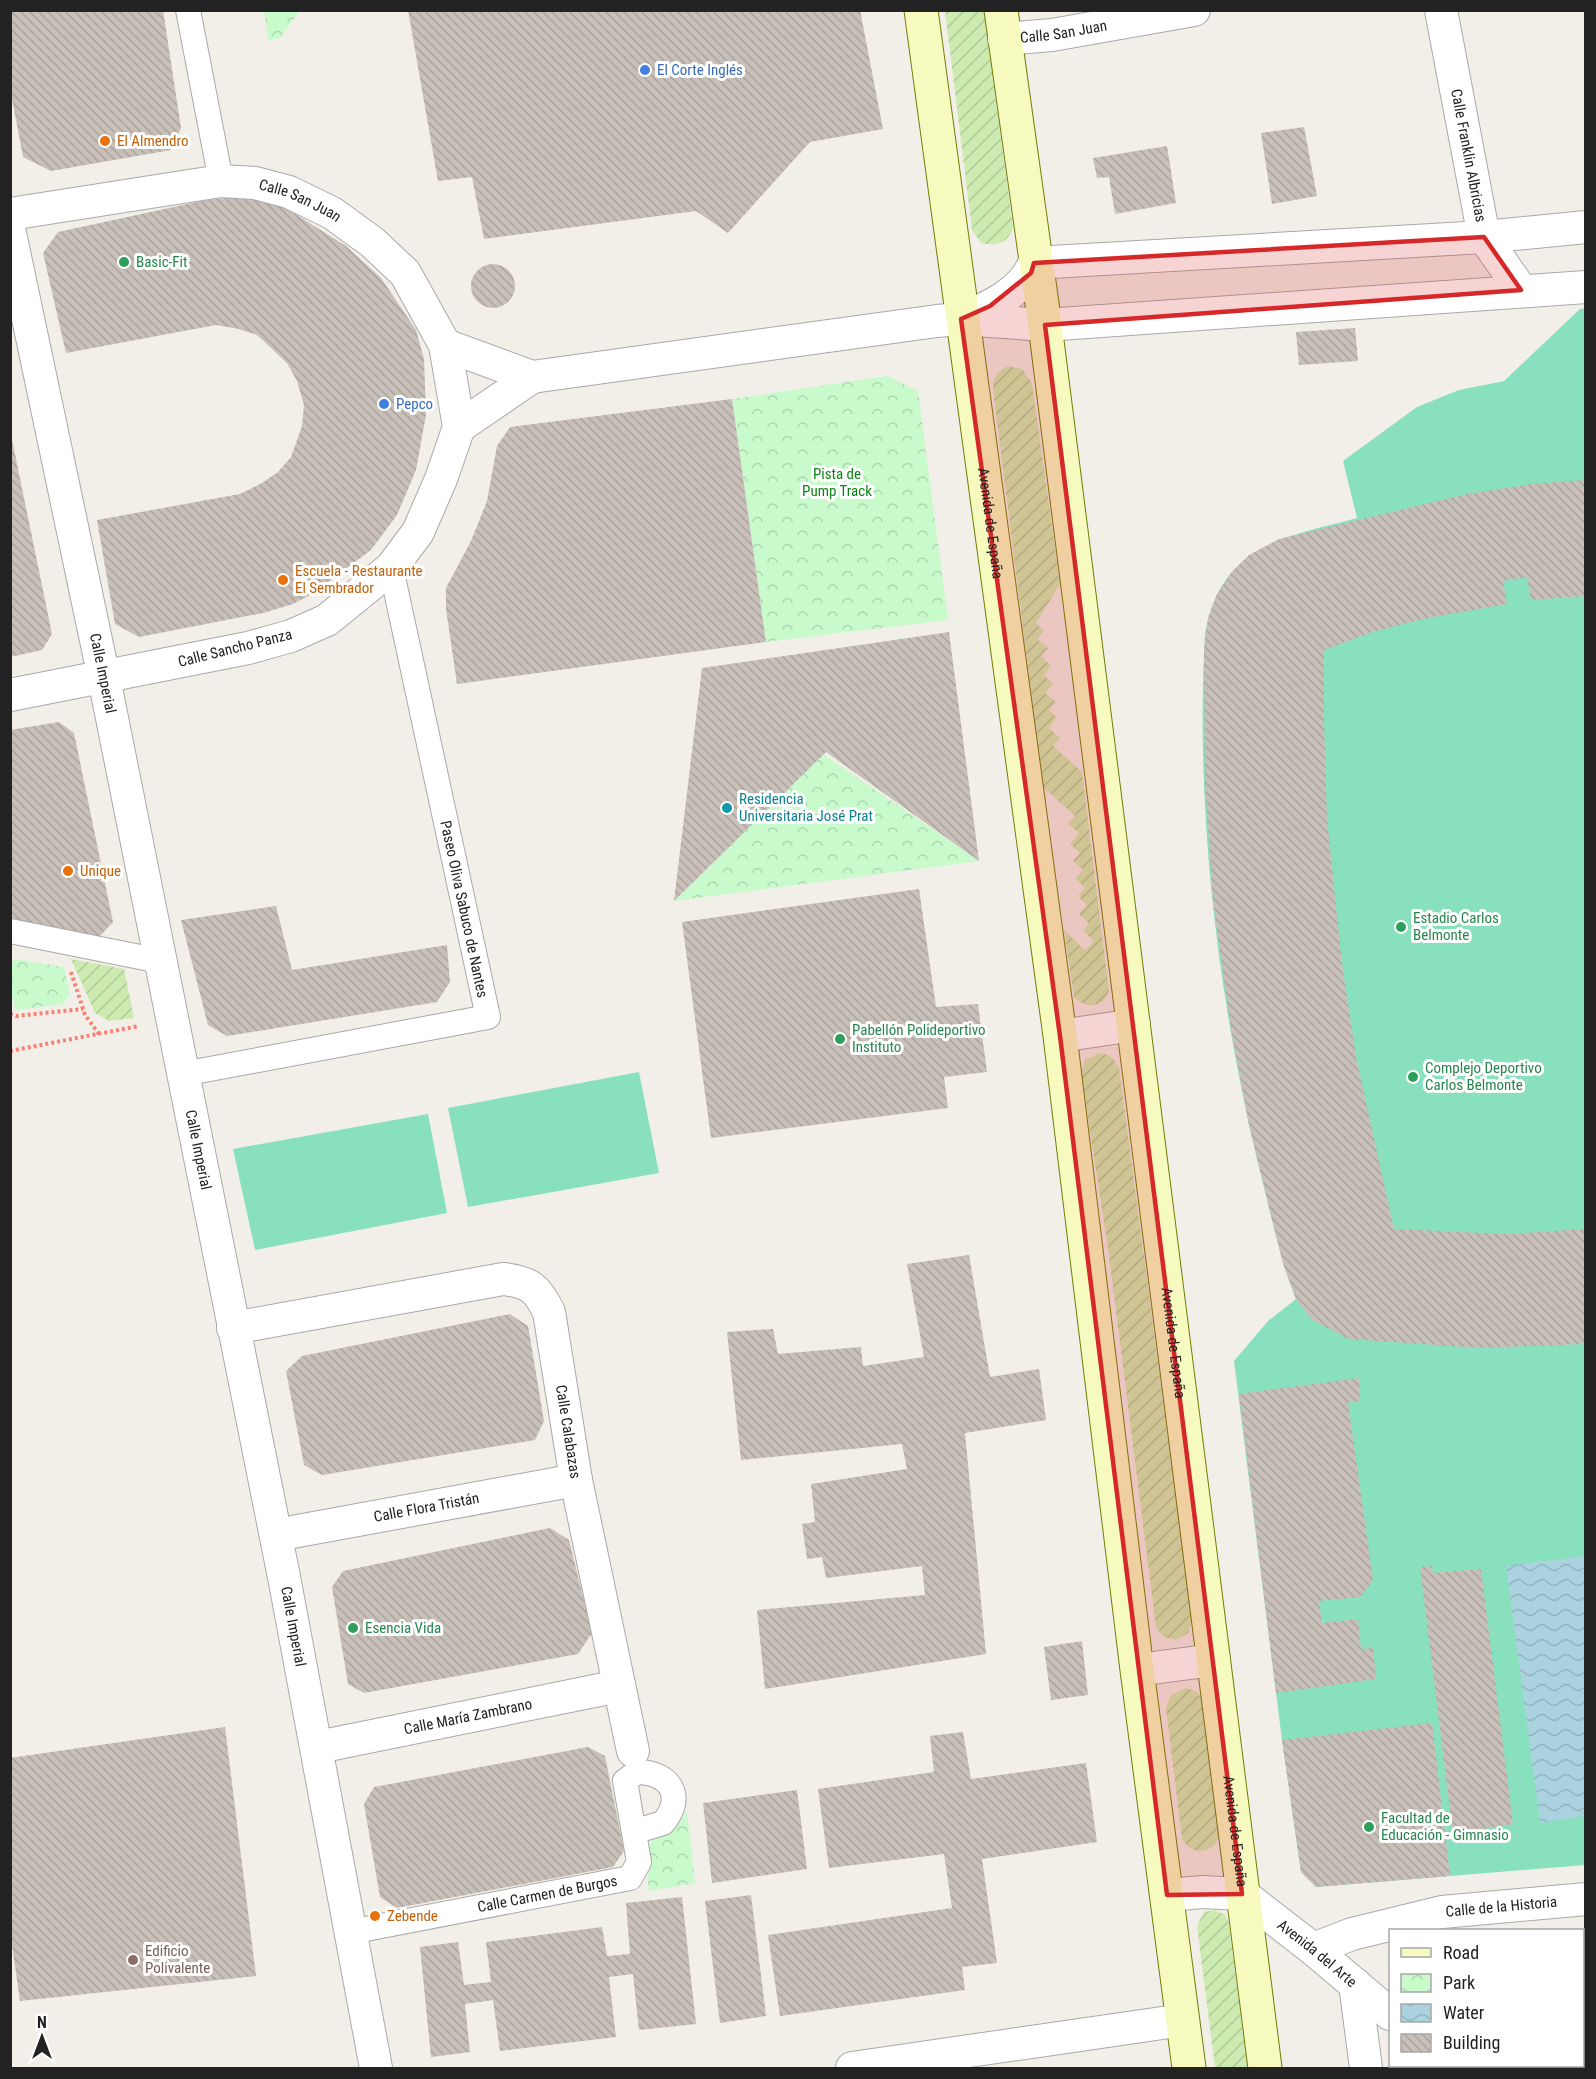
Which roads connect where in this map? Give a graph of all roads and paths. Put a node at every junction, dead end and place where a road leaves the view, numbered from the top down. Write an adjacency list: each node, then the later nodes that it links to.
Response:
1 (188, 10): 6 (street)
2 (921, 10): 14 (main road, Avenida de España)
3 (1194, 10): 5 (street, Calle San Juan)
4 (1441, 10): 10 (street, Calle Franklin Albricias)
5 (1002, 25): 11 (main road, Avenida de España)
6 (221, 181): 7 (street, Calle San Juan); 16 (street, Calle San Juan)
7 (10, 214)
8 (1586, 227): 10 (street)
9 (10, 233): 20 (street, Calle Imperial)
10 (1484, 237): 11 (street); 13 (street, Calle Franklin Albricias)
11 (1034, 263): 14 (street); 15 (main road, Avenida de España)
12 (1586, 287): 13 (street)
13 (1521, 290): 15 (street)
14 (961, 319): 15 (street); 17 (street); 30 (main road, Avenida de España)
15 (1045, 325): 28 (main road, Avenida de España)
16 (445, 345): 17 (street); 18 (street, Calle San Juan)
17 (532, 377): 18 (street)
18 (459, 427): 19 (street, Calle Sancho Panza)
19 (391, 568): 20 (street, Calle Sancho Panza); 32 (street, Paseo Oliva Sabuco de Nantes)
20 (104, 678): 21 (street, Calle Sancho Panza); 24 (street, Calle Imperial)
21 (10, 695)
22 (10, 931): 23 (street)
23 (62, 941): 24 (street); 25 (path)
24 (160, 961): 32 (street, Calle Imperial)
25 (83, 1009): 26 (path); 29 (path)
26 (10, 1014)
27 (147, 1024): 29 (path)
28 (1134, 1025): 30 (street); 36 (main road, Avenida de España)
29 (99, 1034): 31 (path)
30 (1060, 1036): 37 (main road, Avenida de España)
31 (10, 1051)
32 (183, 1074): 33 (street, Calle Imperial)
33 (233, 1328): 34 (street, Calle Calabazas); 35 (street, Calle Imperial)
34 (576, 1480): 35 (street, Calle Flora Tristán); 38 (street, Calle Calabazas)
35 (276, 1535): 39 (street, Calle Imperial)
36 (1214, 1660): 37 (street); 42 (main road, Avenida de España)
37 (1137, 1670): 43 (main road, Avenida de España)
38 (619, 1686): 39 (street, Calle María Zambrano); 40 (street, Calle Calabazas)
39 (318, 1747): 45 (street, Calle Imperial)
40 (635, 1762): 41 (street, Calle Carmen de Burgos); 41 (street)
41 (634, 1828): 45 (street, Calle Carmen de Burgos)
42 (1242, 1893): 43 (street, Avenida de España); 46 (street, Avenida del Arte); 53 (main road, Avenida de España)
43 (1167, 1895): 49 (main road, Avenida de España)
44 (1586, 1899): 46 (street, Calle de la Historia)
45 (350, 1932): 50 (street, Calle Imperial)
46 (1313, 1949): 47 (street, Avenida del Arte)
47 (1355, 1984): 48 (street, Avenida del Arte); 54 (street)
48 (1389, 2013)
49 (1183, 2020): 51 (street); 52 (main road, Avenida de España)
50 (376, 2068)
51 (852, 2068)
52 (1189, 2068)
53 (1265, 2068)
54 (1365, 2068)

